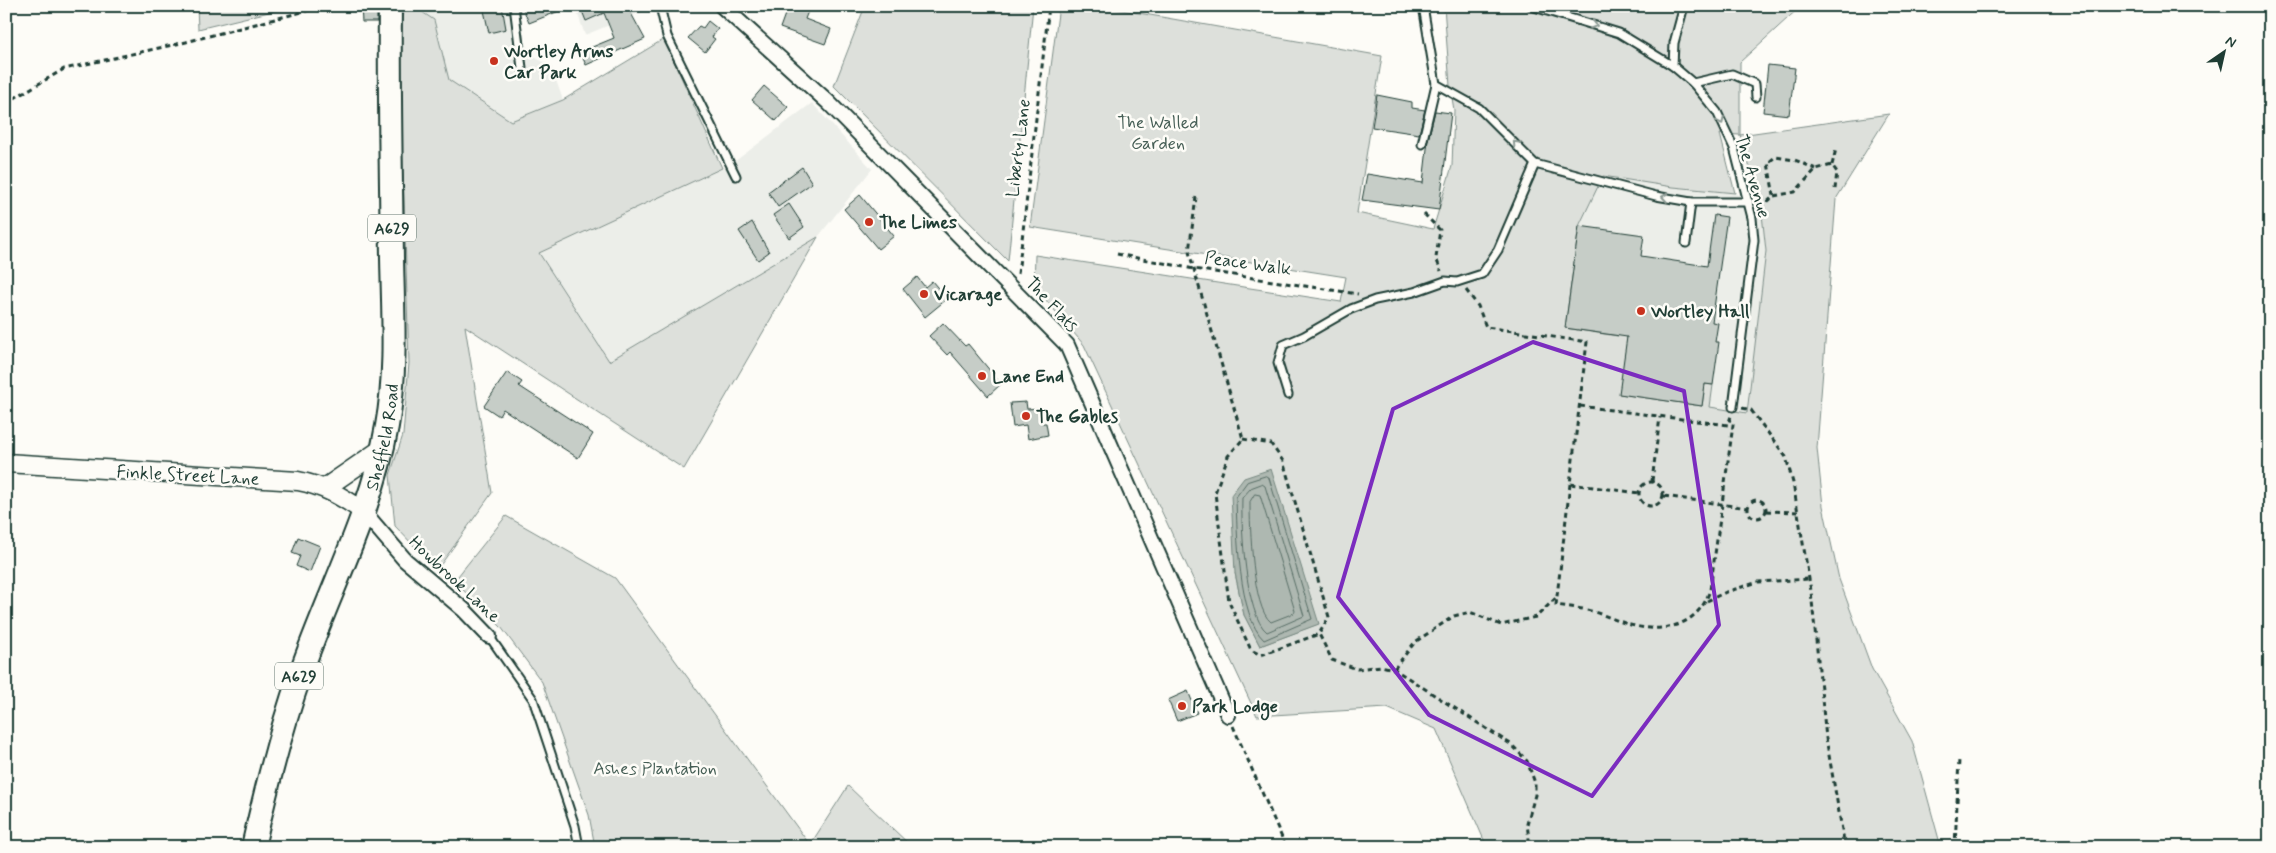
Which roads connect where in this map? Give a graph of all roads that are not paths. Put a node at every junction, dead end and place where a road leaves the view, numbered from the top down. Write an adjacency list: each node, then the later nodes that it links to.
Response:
1 (390, 6): 21 (highway, Sheffield Road / A629)
2 (514, 6): 9 (lane)
3 (660, 6): 15 (lane)
4 (722, 6): 26 (street, The Flats)
5 (1422, 6): 11 (lane)
6 (1531, 6): 8 (lane, The Avenue, one-way to 8)
7 (1684, 6): 8 (lane)
8 (1673, 66): 10 (lane, The Avenue)
9 (522, 68)
10 (1693, 83): 12 (lane); 17 (lane, The Avenue, one-way to 17)
11 (1436, 84): 13 (lane); 14 (lane, one-way to 11)
12 (1756, 97)
13 (1422, 144)
14 (1535, 164): 16 (lane, one-way to 14); 19 (lane)
15 (736, 176)
16 (1691, 202): 17 (lane); 18 (lane)
17 (1751, 205): 20 (lane, The Avenue)
18 (1686, 243)
19 (1288, 395)
20 (1733, 407)
21 (383, 448): 23 (street); 24 (highway, Sheffield Road / A629)
22 (6, 463): 23 (street, Finkle Street Lane)
23 (325, 488): 24 (street, Finkle Street Lane)
24 (363, 511): 25 (street, Howbrook Lane); 27 (highway, Sheffield Road / A629)
25 (489, 636): 28 (lane, Howbrook Lane)
26 (1228, 715)
27 (253, 847)
28 (579, 847)

